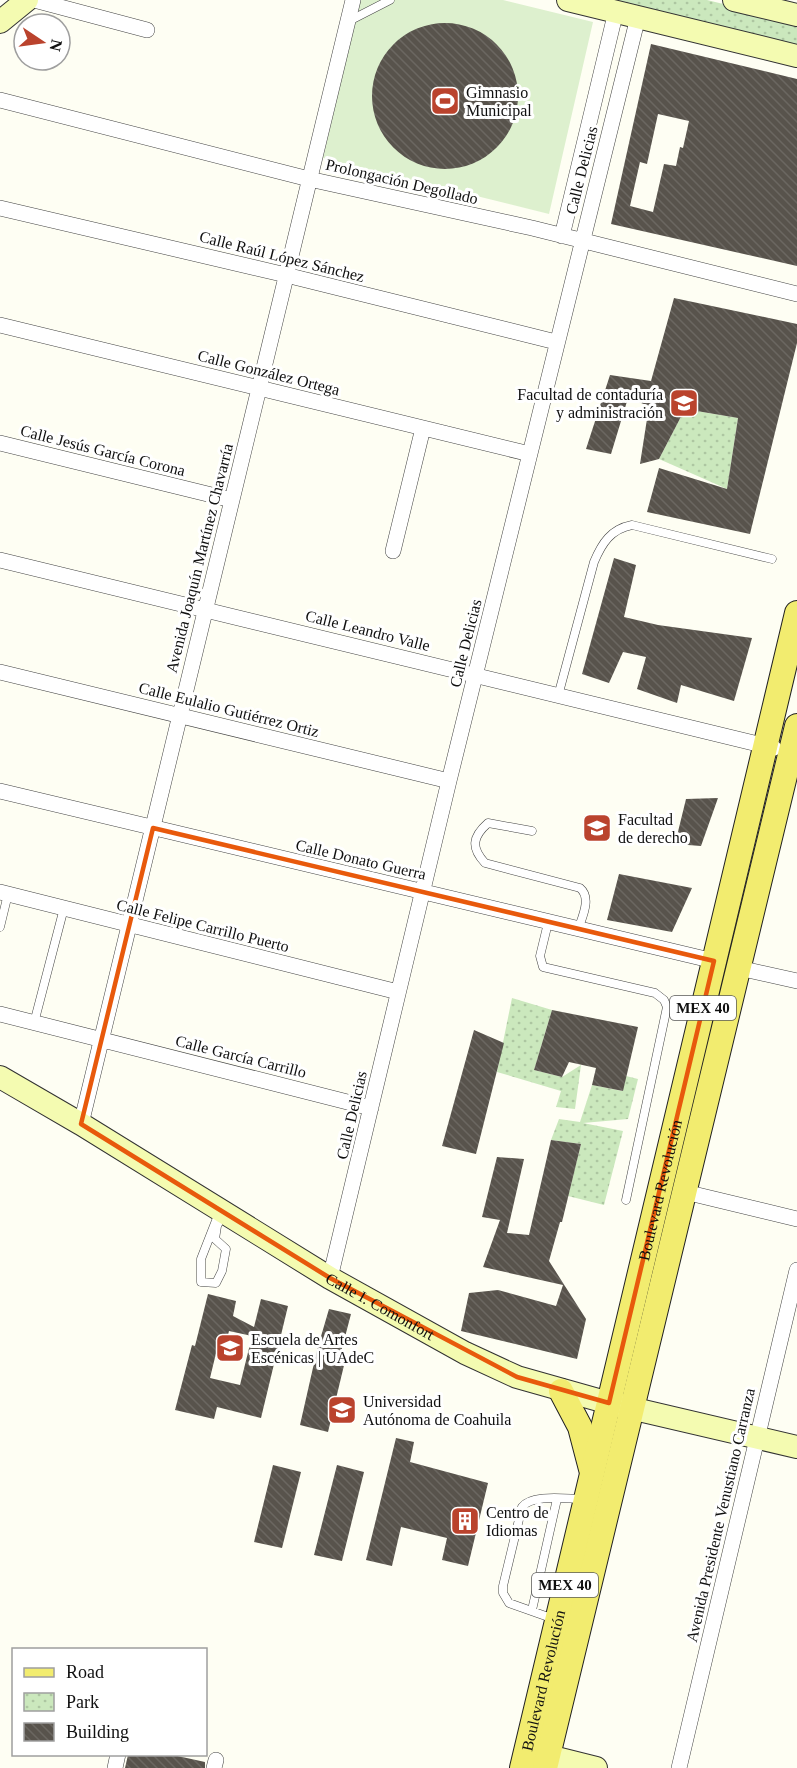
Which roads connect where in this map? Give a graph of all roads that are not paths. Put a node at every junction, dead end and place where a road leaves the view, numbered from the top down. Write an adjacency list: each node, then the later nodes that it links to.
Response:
1 (27, 0): 10 (main road)
2 (34, 0): 11 (street)
3 (353, 0): 9 (street, Avenida Joaquín Martínez Chavarría)
4 (390, 0): 9 (lane)
5 (568, 0): 7 (main road)
6 (734, 0): 8 (main road)
7 (627, 14): 12 (main road); 16 (street); 17 (street, Calle Delicias)
8 (797, 15)
9 (348, 21): 14 (street, Avenida Joaquín Martínez Chavarría)
10 (0, 22)
11 (147, 30)
12 (797, 56)
13 (0, 100): 14 (street, Prolongación Degollado)
14 (309, 179): 16 (street, Prolongación Degollado); 18 (street, Avenida Joaquín Martínez Chavarría)
15 (0, 208): 18 (street, Calle Raúl López Sánchez)
16 (562, 236): 17 (street, Prolongación Degollado)
17 (582, 240): 19 (street, Prolongación Degollado); 21 (street, Calle Delicias)
18 (286, 275): 21 (street, Calle Raúl López Sánchez); 22 (street, Avenida Joaquín Martínez Chavarría)
19 (797, 294)
20 (0, 325): 22 (street, Calle González Ortega)
21 (556, 342): 25 (street, Calle Delicias)
22 (259, 388): 23 (street, Calle González Ortega); 26 (street, Avenida Joaquín Martínez Chavarría)
23 (423, 428): 25 (street, Calle González Ortega); 27 (street)
24 (0, 443): 26 (street, Calle Jesús García Corona)
25 (530, 454): 33 (street, Calle Delicias)
26 (232, 501): 30 (street, Avenida Joaquín Martínez Chavarría)
27 (393, 551)
28 (772, 559): 34 (lane)
29 (0, 560): 30 (street, Calle Leandro Valle)
30 (205, 610): 33 (street, Calle Leandro Valle); 35 (street, Avenida Joaquín Martínez Chavarría)
31 (797, 613): 37 (main road, Boulevard Revolución / MEX 40)
32 (0, 672): 35 (street, Calle Eulalio Gutiérrez Ortiz)
33 (476, 675): 34 (street, Calle Leandro Valle); 39 (street, Calle Delicias)
34 (558, 696): 37 (street, Calle Leandro Valle)
35 (180, 716): 39 (street, Calle Eulalio Gutiérrez Ortiz); 41 (street, Avenida Joaquín Martínez Chavarría)
36 (797, 726): 38 (main road, MEX 40)
37 (765, 746): 38 (street, Calle Leandro Valle); 50 (main road, Boulevard Revolución / MEX 40)
38 (794, 753): 51 (main road, MEX 40)
39 (448, 781): 43 (street, Calle Delicias)
40 (0, 791): 41 (street, Calle Donato Guerra)
41 (153, 828): 43 (street, Calle Donato Guerra); 47 (street, Avenida Joaquín Martínez Chavarría)
42 (532, 831): 49 (lane)
43 (422, 892): 46 (street, Calle Donato Guerra); 53 (street, Calle Delicias)
44 (4, 893): 45 (street, Calle Felipe Carrillo Puerto); 48 (lane)
45 (64, 908): 47 (street, Calle Felipe Carrillo Puerto); 55 (lane)
46 (548, 923): 49 (street, Calle Donato Guerra); 61 (lane)
47 (129, 925): 53 (street, Calle Felipe Carrillo Puerto); 56 (street, Avenida Joaquín Martínez Chavarría)
48 (0, 927)
49 (578, 930): 50 (street, Calle Donato Guerra)
50 (714, 962): 67 (main road, Boulevard Revolución / MEX 40)
51 (739, 968): 52 (street); 60 (main road, MEX 40)
52 (797, 981)
53 (398, 992): 58 (street, Calle Delicias)
54 (0, 1014): 55 (street, Calle García Carrillo)
55 (34, 1023): 56 (street, Calle García Carrillo)
56 (102, 1040): 58 (street, Calle García Carrillo); 59 (street, Avenida Joaquín Martínez Chavarría)
57 (0, 1077): 59 (main road, Calle I. Comonfort)
58 (371, 1108): 65 (street, Calle Delicias)
59 (81, 1124): 62 (main road, Calle I. Comonfort)
60 (685, 1192): 63 (street); 68 (main road, MEX 40)
61 (626, 1200)
62 (223, 1210): 62 (lane); 65 (main road, Calle I. Comonfort)
63 (797, 1219)
64 (797, 1270): 69 (street, Avenida Presidente Venustiano Carranza)
65 (330, 1278): 66 (main road, Calle I. Comonfort)
66 (561, 1390): 67 (main road, Calle I. Comonfort); 71 (main road)
67 (609, 1403): 68 (main road, Calle I. Comonfort); 71 (main road, Boulevard Revolución / MEX 40)
68 (632, 1408): 69 (main road, Calle I. Comonfort); 76 (main road, MEX 40)
69 (757, 1438): 70 (main road, Calle I. Comonfort); 79 (street, Avenida Presidente Venustiano Carranza)
70 (797, 1447)
71 (592, 1473): 73 (main road, Boulevard Revolución / MEX 40)
72 (557, 1499): 73 (lane); 74 (lane); 74 (lane)
73 (586, 1499): 75 (main road, Boulevard Revolución / MEX 40)
74 (532, 1610): 75 (lane)
75 (557, 1620): 77 (main road, Boulevard Revolución / MEX 40)
76 (547, 1762): 78 (main road)
77 (522, 1768)
78 (596, 1768)
79 (679, 1768)

